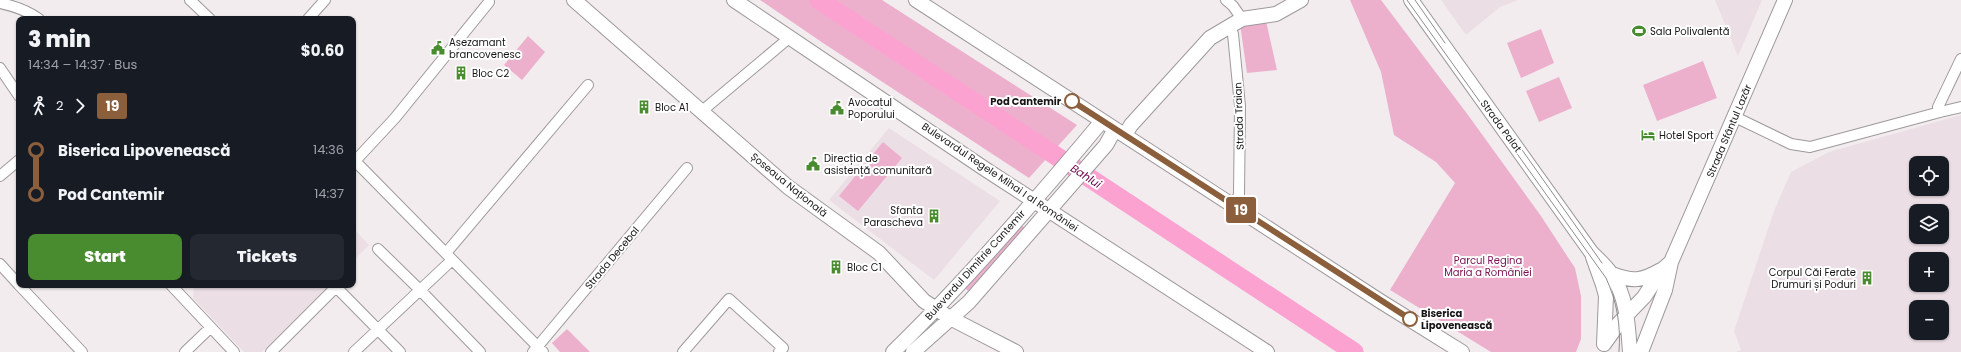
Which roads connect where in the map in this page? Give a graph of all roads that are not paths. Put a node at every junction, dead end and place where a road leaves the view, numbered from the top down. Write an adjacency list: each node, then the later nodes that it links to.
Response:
1 (190, 0): 13 (street)
2 (325, 0): 14 (street)
3 (574, 0): 23 (main road, Șoseaua Națională)
4 (734, 0): 17 (main road, Bulevardul Regele Mihai I al României)
5 (916, 0): 26 (main road)
6 (1301, 0): 15 (main road, Bulevardul Dimitrie Cantemir)
7 (1411, 0): 37 (main road, Strada Palat)
8 (1785, 0): 25 (main road, Strada Sfântul Lazăr)
9 (489, 2): 28 (street, Strada Decebal)
10 (0, 3): 12 (street)
11 (1230, 3): 15 (street)
12 (35, 16)
13 (207, 16)
14 (311, 16)
15 (1242, 19): 16 (main road, Bulevardul Dimitrie Cantemir)
16 (1228, 26): 27 (main road, Bulevardul Dimitrie Cantemir); 34 (street, Strada Traian)
17 (789, 38): 23 (street); 33 (main road, Bulevardul Regele Mihai I al României)
18 (1961, 59): 24 (street)
19 (0, 68): 21 (street)
20 (588, 85): 38 (street)
21 (16, 92)
22 (1961, 108): 24 (street)
23 (702, 111): 48 (main road, Șoseaua Națională)
24 (1940, 112): 25 (street)
25 (1735, 117): 40 (main road, Strada Sfântul Lazăr)
26 (1102, 121): 27 (main road); 33 (main road, Bulevardul Dimitrie Cantemir)
27 (1120, 132): 34 (main road); 35 (main road, Bulevardul Dimitrie Cantemir)
28 (356, 158)
29 (356, 162): 38 (street, Strada Decebal)
30 (16, 163): 32 (street)
31 (687, 168): 54 (street, Strada Decebal)
32 (0, 176)
33 (1033, 200): 35 (main road, Bulevardul Regele Mihai I al României); 48 (main road, Bulevardul Dimitrie Cantemir)
34 (1233, 205): 68 (main road)
35 (1049, 210): 50 (main road, Bulevardul Dimitrie Cantemir); 67 (main road, Bulevardul Regele Mihai I al României)
36 (378, 249): 47 (street)
37 (1591, 252): 41 (main road, Strada Palat); 53 (main road, Strada Palat)
38 (449, 257): 47 (street); 54 (street, Strada Decebal)
39 (0, 264): 42 (street)
40 (1666, 266): 41 (main road); 49 (main road, Strada Sfântul Lazăr); 70 (main road, Strada Sfântul Lazăr)
41 (1612, 274): 49 (main road, Strada Palat)
42 (16, 282)
43 (22, 288): 55 (street)
44 (174, 288): 51 (street)
45 (335, 288): 58 (street)
46 (337, 288): 52 (street)
47 (420, 290): 52 (street); 61 (street)
48 (935, 309): 50 (main road, Șoseaua Națională); 64 (main road, Bulevardul Dimitrie Cantemir)
49 (1626, 314): 53 (main road, Strada Sfântul Lazăr); 69 (main road, Strada Palat)
50 (950, 318): 65 (main road, Bulevardul Dimitrie Cantemir); 66 (main road, Șoseaua Națională)
51 (210, 328): 56 (street); 57 (street)
52 (378, 329): 59 (street); 60 (street)
53 (1603, 348)
54 (538, 350)
55 (82, 352)
56 (185, 352)
57 (234, 352)
58 (271, 352)
59 (354, 352)
60 (400, 352)
61 (480, 352)
62 (683, 352): 63 (street)
63 (778, 352)
64 (892, 352)
65 (913, 352)
66 (1016, 352)
67 (1267, 352)
68 (1462, 352)
69 (1630, 352)
70 (1641, 352)

